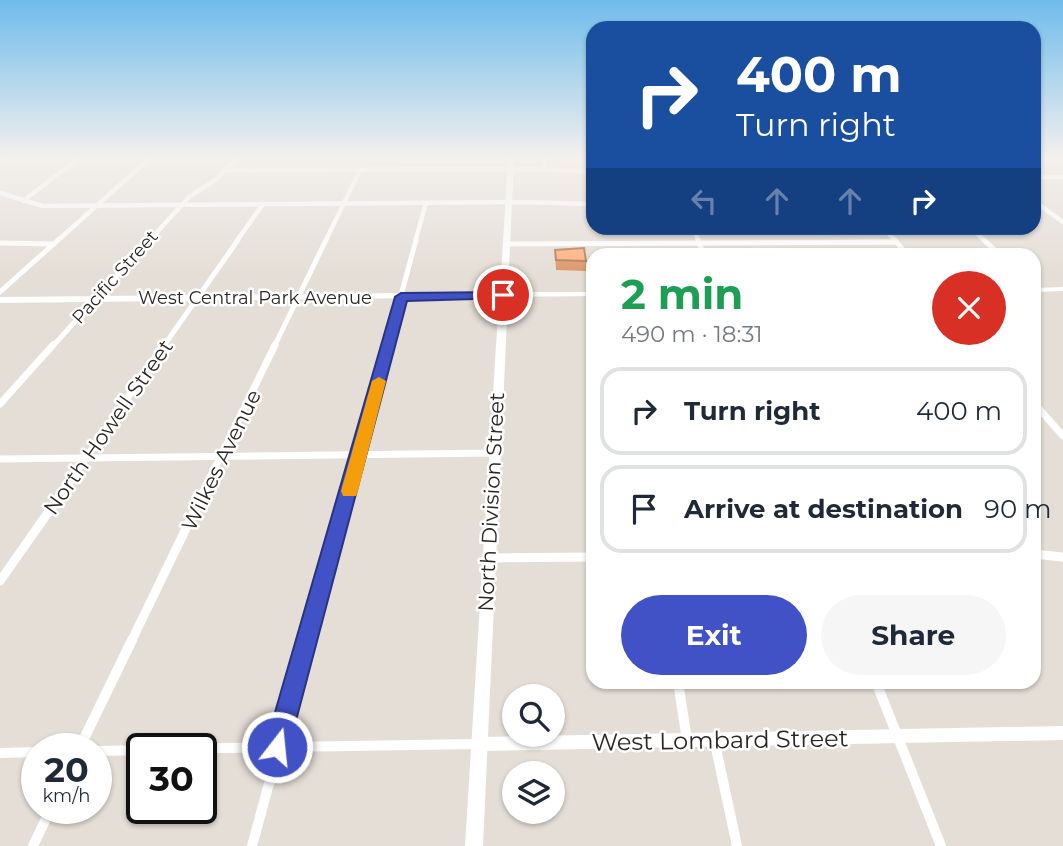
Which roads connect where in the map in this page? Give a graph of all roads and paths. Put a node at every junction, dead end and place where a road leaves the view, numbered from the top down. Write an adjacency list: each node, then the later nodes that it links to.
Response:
1 (10, 196): 7 (street)
2 (29, 196): 7 (street)
3 (107, 196): 14 (street)
4 (192, 196): 13 (street, Pacific Street)
5 (348, 196): 11 (street, Wilkes Avenue)
6 (507, 196): 8 (main road, North Division Street)
7 (23, 201): 14 (street)
8 (507, 202): 9 (street); 12 (street); 24 (main road, North Division Street)
9 (426, 203): 11 (street); 33 (street)
10 (263, 204): 11 (street); 13 (street); 35 (street, North Howell Street)
11 (345, 204): 34 (street, Wilkes Avenue)
12 (586, 204)
13 (181, 205): 14 (street); 37 (street, Pacific Street)
14 (97, 206): 23 (street)
15 (1041, 206): 16 (street)
16 (1063, 222)
17 (696, 235): 20 (street)
18 (890, 235): 21 (street)
19 (978, 235): 27 (street)
20 (699, 242): 21 (street); 24 (street); 25 (street)
21 (896, 242): 26 (street)
22 (0, 243): 23 (street)
23 (55, 244): 30 (street)
24 (505, 244): 32 (main road, North Division Street)
25 (701, 248)
26 (901, 248)
27 (992, 248)
28 (1041, 289): 29 (main road)
29 (1063, 289)
30 (0, 292)
31 (586, 294): 32 (main road, West Central Park Avenue)
32 (503, 295): 33 (main road, West Central Park Avenue); 41 (main road, North Division Street)
33 (401, 297): 34 (main road, West Central Park Avenue); 42 (street)
34 (299, 298): 35 (main road, West Central Park Avenue); 43 (street, Wilkes Avenue)
35 (197, 299): 37 (main road, West Central Park Avenue); 44 (street, North Howell Street)
36 (0, 300): 37 (main road, West Central Park Avenue)
37 (94, 300): 38 (street, Pacific Street)
38 (0, 404)
39 (1041, 411): 40 (street)
40 (1063, 436)
41 (493, 453): 42 (street); 49 (main road, North Division Street)
42 (359, 456): 43 (street); 59 (street)
43 (223, 457): 44 (street); 53 (street, Wilkes Avenue)
44 (86, 458): 45 (street); 50 (street, North Howell Street)
45 (0, 459)
46 (1041, 555): 48 (street)
47 (586, 557): 49 (street)
48 (1063, 557)
49 (487, 558): 58 (main road, North Division Street)
50 (0, 581)
51 (679, 689): 57 (street)
52 (878, 689): 55 (street)
53 (87, 733)
54 (1063, 733): 55 (street, West Lombard Street)
55 (895, 736): 56 (street, West Lombard Street); 68 (street)
56 (713, 739): 57 (street, West Lombard Street); 67 (street)
57 (687, 740): 58 (street, West Lombard Street)
58 (478, 744): 59 (street, West Lombard Street); 66 (main road, North Division Street)
59 (277, 747): 60 (street, West Lombard Street); 65 (street)
60 (217, 748)
61 (21, 752): 62 (street)
62 (0, 753)
63 (43, 824): 64 (street)
64 (33, 846)
65 (252, 846)
66 (474, 846)
67 (737, 846)
68 (941, 846)

